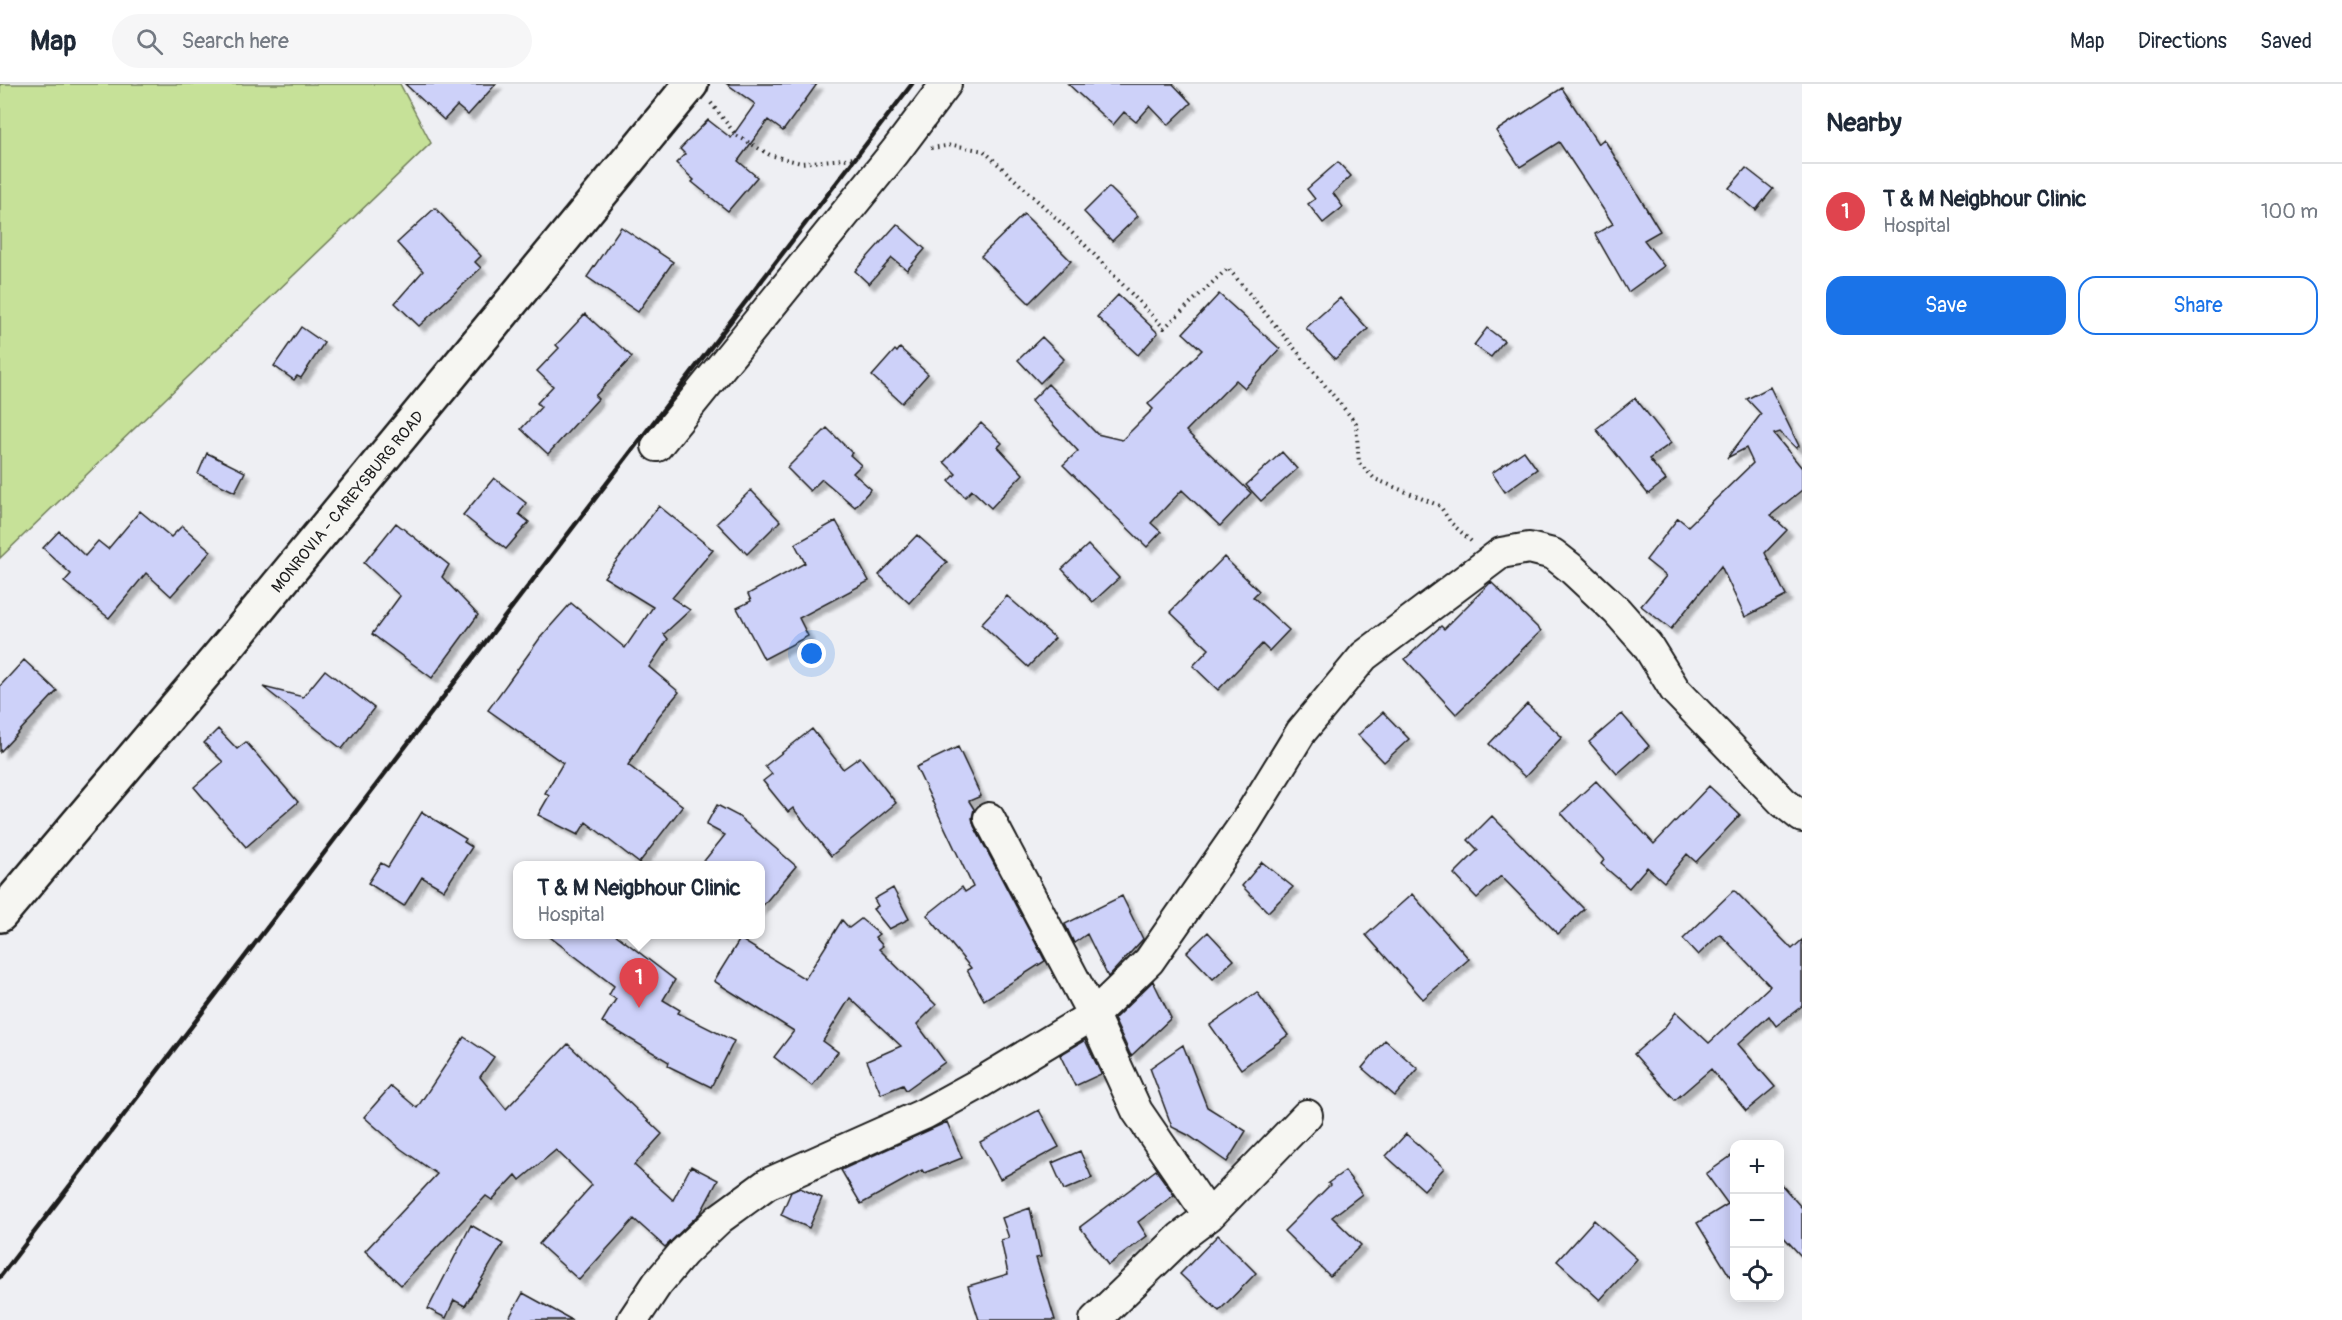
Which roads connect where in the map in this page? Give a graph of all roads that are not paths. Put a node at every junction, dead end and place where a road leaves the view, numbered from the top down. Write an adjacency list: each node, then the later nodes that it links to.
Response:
1 (946, 84): 3 (street)
2 (697, 89): 6 (main road, MONROVIA - CAREYSBURG ROAD)
3 (657, 446)
4 (1802, 817): 7 (street)
5 (989, 818): 7 (street)
6 (0, 915)
7 (1093, 1015): 9 (street); 10 (street)
8 (1307, 1115): 9 (street)
9 (1209, 1216): 11 (street)
10 (633, 1320)
11 (1095, 1320)

